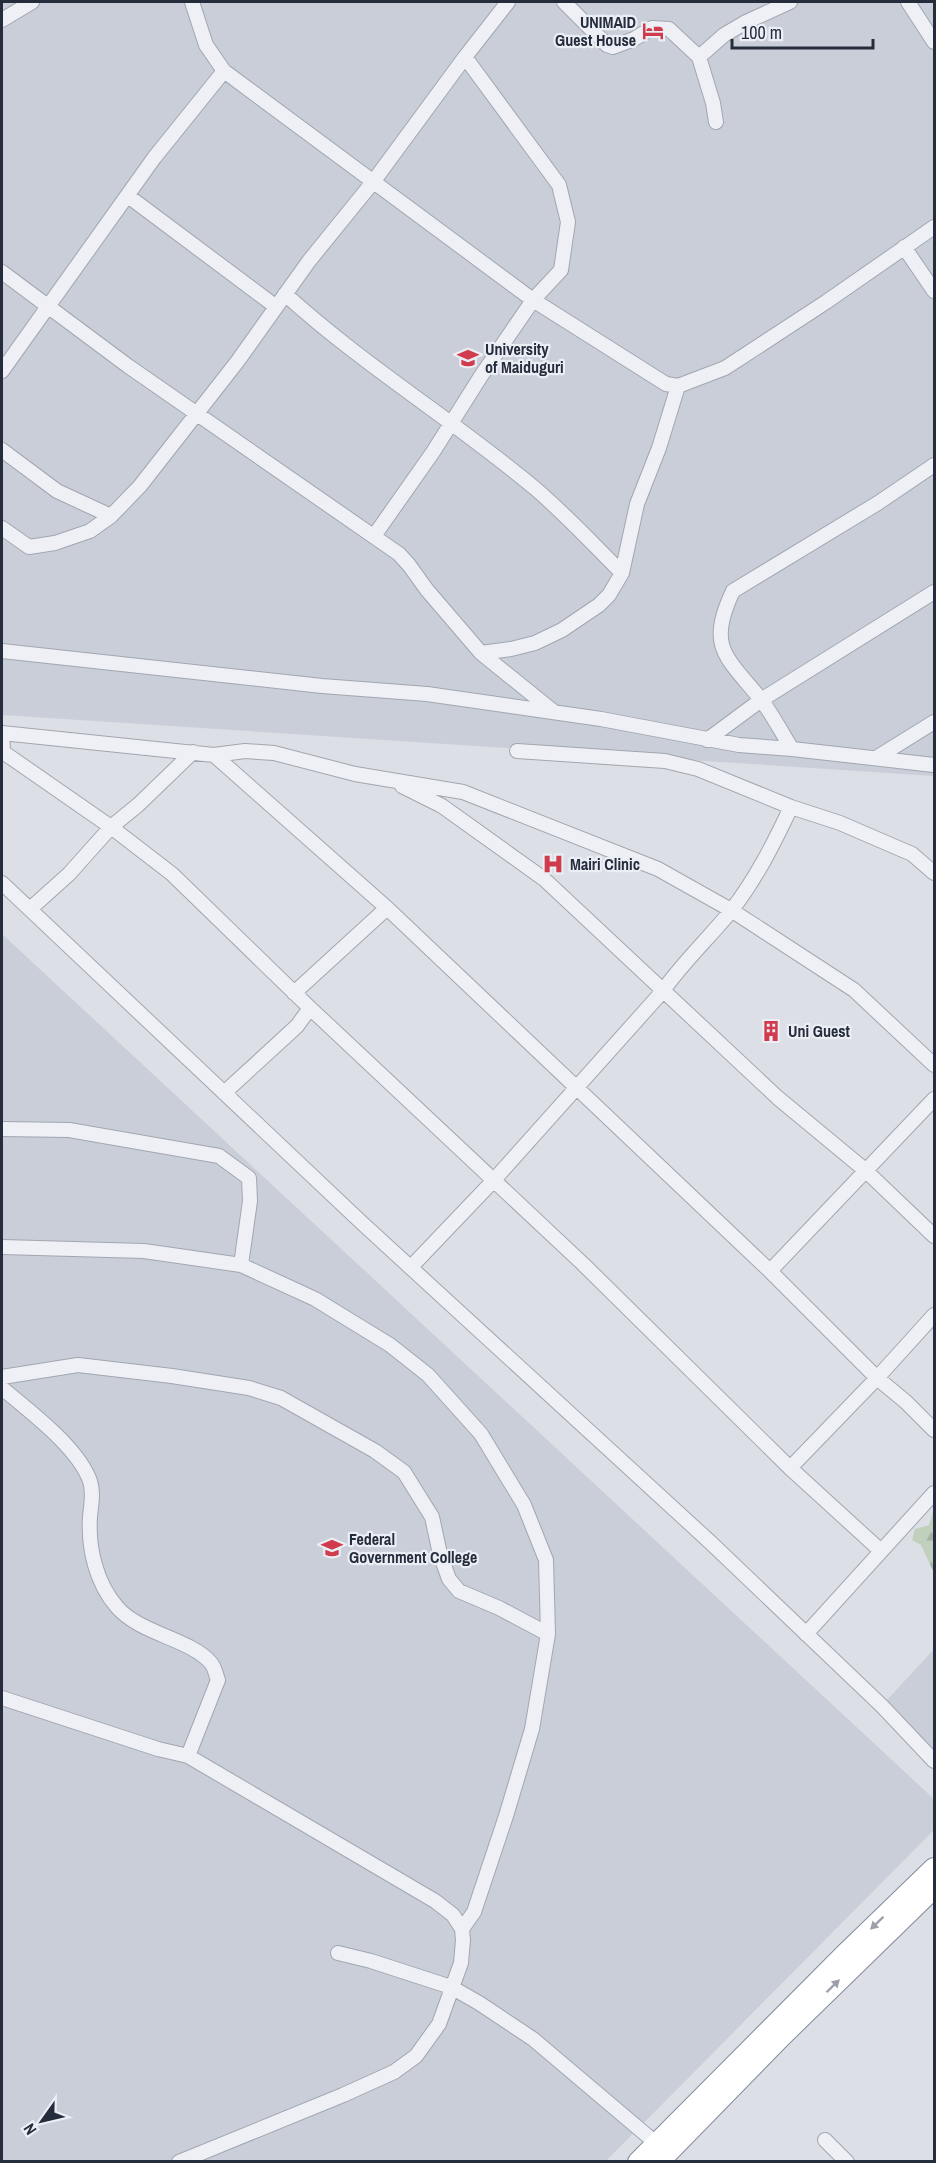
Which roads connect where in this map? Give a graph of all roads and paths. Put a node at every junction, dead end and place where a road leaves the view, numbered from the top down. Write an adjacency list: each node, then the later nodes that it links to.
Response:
1 (32, 2): 7 (street)
2 (192, 2): 11 (street)
3 (508, 2): 9 (street)
4 (564, 2): 10 (street)
5 (790, 2): 10 (street)
6 (908, 2): 8 (street)
7 (2, 20)
8 (934, 42)
9 (465, 57): 13 (street); 20 (street)
10 (699, 57): 12 (street)
11 (224, 71): 13 (street); 14 (street)
12 (716, 122)
13 (373, 182): 19 (street); 20 (street)
14 (128, 196): 21 (street); 22 (street)
15 (934, 227): 16 (street)
16 (904, 248): 18 (street); 24 (street)
17 (2, 272): 22 (street)
18 (934, 291)
19 (285, 294): 21 (street); 26 (street)
20 (532, 300): 24 (street); 26 (street)
21 (275, 306): 25 (street)
22 (48, 307): 23 (street); 25 (street)
23 (2, 371)
24 (678, 386): 32 (street)
25 (197, 414): 29 (street); 31 (street)
26 (452, 424): 31 (street); 32 (street)
27 (2, 450): 29 (street)
28 (934, 467): 36 (street)
29 (111, 516): 30 (street)
30 (2, 528)
31 (374, 536): 35 (street)
32 (622, 573): 35 (street)
33 (934, 592): 36 (street)
34 (2, 651): 37 (street)
35 (481, 653): 37 (street)
36 (761, 700): 39 (street); 40 (street)
37 (556, 714): 39 (street)
38 (934, 722): 45 (street)
39 (707, 740): 40 (street)
40 (792, 749): 45 (street)
41 (517, 751): 48 (street)
42 (193, 752): 43 (street); 44 (street); 49 (street)
43 (2, 754): 49 (street)
44 (214, 755): 47 (street); 52 (street)
45 (876, 758): 46 (street)
46 (934, 765)
47 (389, 780): 54 (street); 55 (street)
48 (791, 807): 50 (street); 54 (street)
49 (111, 827): 53 (street); 56 (street)
50 (934, 873)
51 (2, 883): 53 (street)
52 (387, 908): 56 (street); 59 (street)
53 (30, 909): 60 (street)
54 (731, 910): 55 (street); 58 (street)
55 (662, 992): 59 (street); 63 (street)
56 (294, 993): 57 (street)
57 (310, 1008): 60 (street); 64 (street)
58 (934, 1065)
59 (575, 1087): 64 (street); 69 (street)
60 (224, 1093): 68 (street)
61 (934, 1099): 63 (street)
62 (2, 1129): 67 (street)
63 (866, 1170): 65 (street); 69 (street)
64 (494, 1180): 68 (street); 75 (street)
65 (934, 1236)
66 (2, 1247): 67 (street)
67 (241, 1265): 78 (street)
68 (411, 1267): 79 (street)
69 (770, 1271): 72 (street)
70 (934, 1315): 72 (street)
71 (2, 1377): 78 (street)
72 (877, 1378): 74 (street); 75 (street)
73 (2, 1389): 81 (street)
74 (934, 1430)
75 (790, 1468): 77 (street)
76 (934, 1493): 77 (street)
77 (881, 1551): 79 (street)
78 (548, 1634): 85 (street)
79 (806, 1634): 82 (street)
80 (2, 1698): 81 (street)
81 (188, 1756): 85 (street)
82 (934, 1761)
83 (934, 1868): 89 (highway, one-way to 89)
84 (934, 1888): 89 (highway, one-way to 84)
85 (462, 1929): 87 (street)
86 (338, 1953): 87 (street)
87 (452, 1987): 89 (street); 90 (street)
88 (825, 2140): 92 (street)
89 (661, 2153): 91 (highway)
90 (179, 2162)
91 (638, 2162)
92 (847, 2162)

